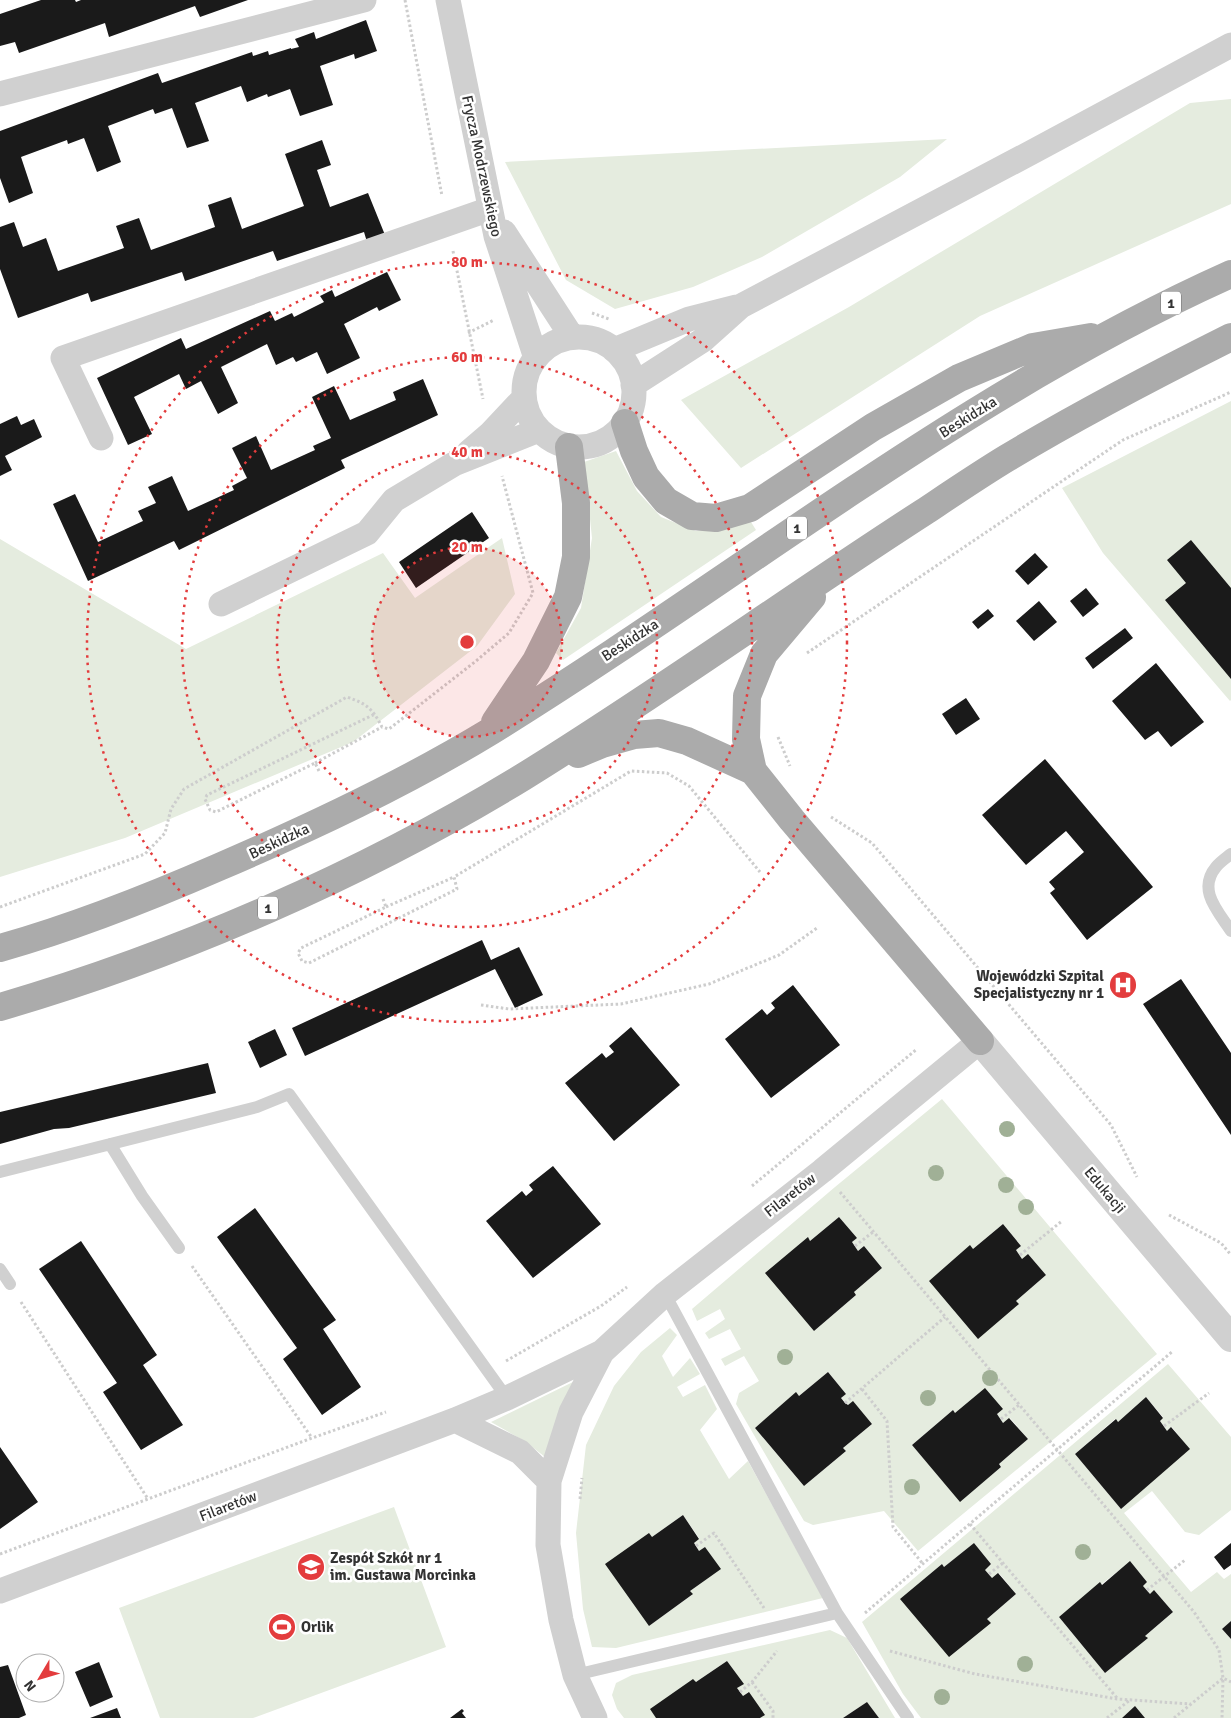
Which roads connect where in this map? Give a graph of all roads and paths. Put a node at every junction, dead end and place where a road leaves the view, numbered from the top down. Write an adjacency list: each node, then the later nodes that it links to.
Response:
1 (364, 0): 4 (street)
2 (448, 0): 5 (street, Frycza Modrzewskiego)
3 (1231, 45): 7 (street)
4 (0, 94)
5 (490, 209): 8 (street, Frycza Modrzewskiego); 14 (street); 22 (street)
6 (1231, 274): 12 (main road, Beskidzka / 1)
7 (741, 306): 15 (street); 17 (street)
8 (520, 308): 11 (path); 16 (street, Frycza Modrzewskiego)
9 (590, 313): 10 (path)
10 (617, 322)
11 (468, 333)
12 (1112, 333): 20 (main road); 31 (main road, Beskidzka / 1)
13 (1231, 337): 26 (main road, 1)
14 (572, 338): 15 (street); 16 (street)
15 (614, 350): 17 (street)
16 (536, 358): 19 (street)
17 (633, 385): 20 (street)
18 (1231, 392): 28 (path)
19 (524, 398): 21 (street); 24 (street)
20 (625, 423): 23 (street)
21 (538, 430): 23 (street); 24 (street)
22 (100, 438)
23 (569, 447): 31 (main road)
24 (454, 464): 27 (street)
25 (500, 470): 30 (path)
26 (834, 570): 35 (main road); 37 (main road, 1)
27 (221, 604)
28 (799, 658)
29 (375, 714): 30 (path); 33 (path); 43 (path)
30 (382, 727): 33 (path)
31 (489, 732): 47 (main road, Beskidzka / 1)
32 (778, 736): 36 (path)
33 (315, 763): 34 (path)
34 (320, 771)
35 (753, 771): 37 (main road); 50 (main road)
36 (795, 772)
37 (521, 778): 49 (main road, 1)
38 (827, 814): 54 (path)
39 (1231, 854): 46 (lane)
40 (760, 872): 41 (path)
41 (454, 877): 44 (path); 44 (path)
42 (383, 899): 44 (path)
43 (0, 907)
44 (386, 907)
45 (817, 928): 48 (path)
46 (1231, 931)
47 (0, 948)
48 (481, 1005)
49 (0, 1007)
50 (980, 1041): 52 (street, Filaretów); 66 (street, Edukacji)
51 (110, 1144): 53 (lane); 59 (lane); 71 (lane)
52 (822, 1171): 57 (path); 64 (street, Filaretów)
53 (0, 1172)
54 (1140, 1184)
55 (1166, 1214): 61 (path)
56 (1062, 1220): 60 (path)
57 (873, 1232): 58 (path); 65 (path)
58 (855, 1246)
59 (179, 1248): 77 (path)
60 (1020, 1255)
61 (1231, 1255)
62 (0, 1269): 63 (lane)
63 (10, 1284): 81 (path)
64 (664, 1294): 68 (street, Filaretów); 92 (lane)
65 (945, 1317): 69 (path); 73 (path)
66 (1230, 1335)
67 (1173, 1351): 78 (path)
68 (602, 1352): 71 (street, Filaretów); 80 (street, Filaretów)
69 (862, 1389): 72 (path); 87 (path)
70 (1209, 1393): 76 (path)
71 (507, 1398): 75 (street, Filaretów)
72 (845, 1403)
73 (1019, 1405): 74 (path); 78 (path)
74 (1000, 1419)
75 (455, 1420): 80 (street); 91 (street, Filaretów)
76 (1164, 1426)
77 (312, 1438)
78 (1057, 1450): 83 (path); 89 (path)
79 (582, 1474): 82 (path)
80 (549, 1480): 97 (street, Filaretów)
81 (148, 1499)
82 (579, 1504)
83 (970, 1524): 86 (path); 87 (path)
84 (696, 1546): 94 (path)
85 (1185, 1560): 89 (path)
86 (1003, 1563): 88 (path); 102 (path)
87 (922, 1564): 95 (path)
88 (989, 1574)
89 (1164, 1577): 90 (path); 98 (path)
90 (1147, 1590)
91 (0, 1591)
92 (837, 1613): 93 (lane); 95 (lane)
93 (801, 1621): 94 (lane); 99 (path)
94 (777, 1627): 97 (lane)
95 (847, 1628): 96 (lane)
96 (855, 1639): 102 (path); 108 (lane)
97 (575, 1675): 106 (street, Filaretów)
98 (1224, 1678): 100 (path); 104 (path); 111 (path)
99 (752, 1682): 101 (path); 107 (path)
100 (1231, 1682)
101 (740, 1692)
102 (1117, 1699): 103 (path)
103 (1130, 1700): 104 (path); 109 (path)
104 (1191, 1704): 105 (path)
105 (1179, 1716): 110 (path)
106 (595, 1718)
107 (773, 1718)
108 (908, 1718)
109 (1107, 1718)
110 (1174, 1718)
111 (1222, 1718)

